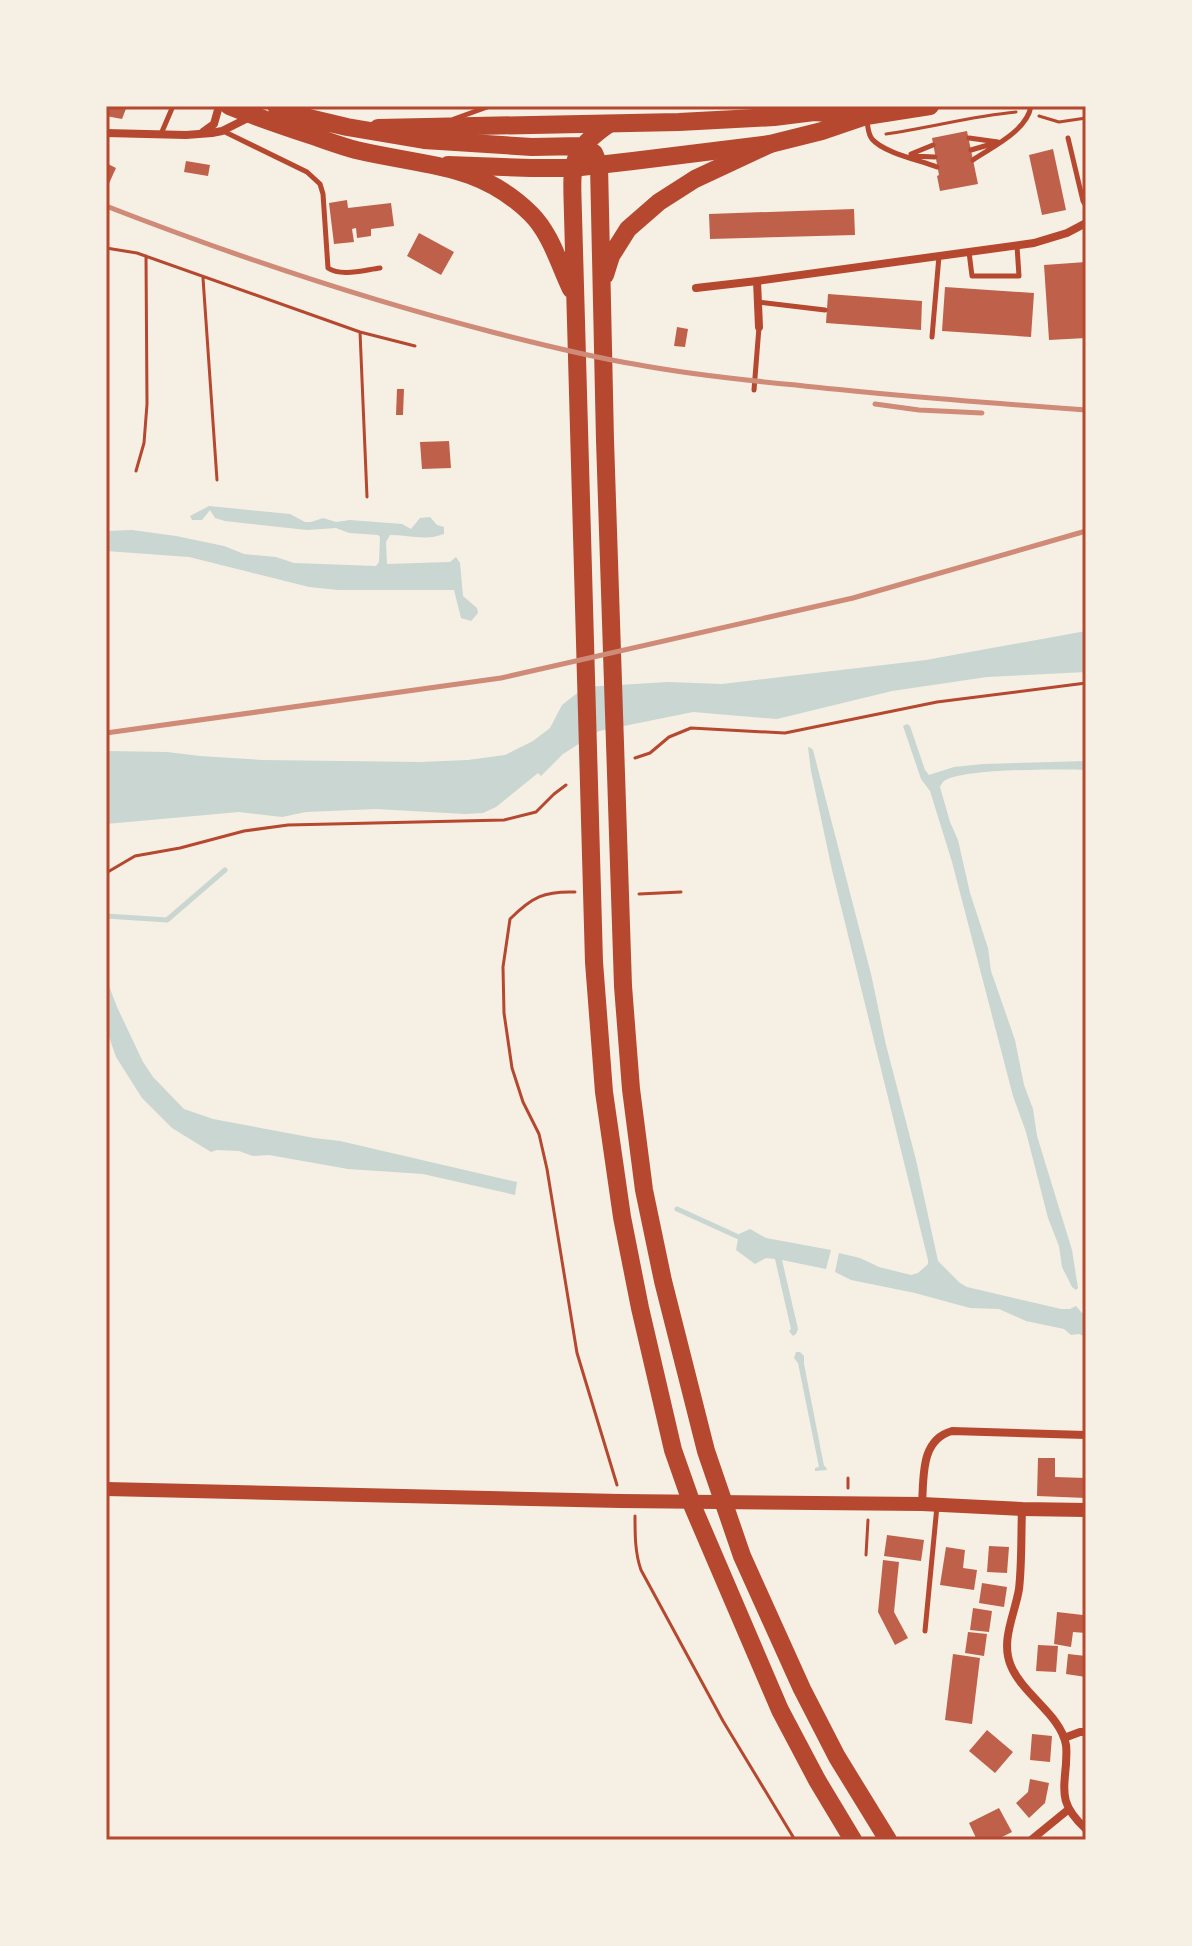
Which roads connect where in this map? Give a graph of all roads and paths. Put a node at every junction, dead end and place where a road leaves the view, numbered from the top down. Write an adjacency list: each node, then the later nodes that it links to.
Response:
1 (173, 106): 18 (lane)
2 (219, 106): 17 (street)
3 (229, 106): 9 (main road)
4 (276, 106): 14 (main road)
5 (490, 106): 13 (lane)
6 (930, 106): 10 (main road)
7 (1030, 110): 11 (path); 19 (path); 22 (lane)
8 (771, 111): 10 (main road); 12 (main road)
9 (255, 116): 15 (street); 30 (main road)
10 (866, 116): 19 (lane); 23 (main road)
11 (1086, 118)
12 (609, 124): 13 (main road); 25 (main road)
13 (438, 125): 14 (main road)
14 (358, 129): 25 (main road)
15 (222, 131): 17 (street); 41 (lane)
16 (106, 133): 18 (street)
17 (202, 133): 18 (street)
18 (161, 134)
19 (869, 136): 27 (lane)
20 (969, 138): 22 (lane)
21 (1068, 138): 34 (lane)
22 (999, 142): 26 (lane); 29 (lane)
23 (770, 144): 31 (main road); 44 (main road)
24 (933, 145): 27 (lane)
25 (583, 146): 31 (main road); 33 (main road)
26 (971, 150)
27 (906, 156): 28 (lane); 32 (lane)
28 (935, 157)
29 (973, 160)
30 (437, 164): 33 (main road); 46 (main road)
31 (599, 165): 33 (main road); 44 (main road)
32 (937, 167)
33 (572, 168): 46 (main road)
34 (1086, 206)
35 (1086, 223): 36 (street)
36 (1017, 246): 38 (street); 38 (lane)
37 (106, 248): 39 (path)
38 (969, 252): 40 (street)
39 (146, 256): 42 (path); 54 (path)
40 (939, 256): 43 (street); 51 (lane)
41 (380, 268)
42 (203, 278): 50 (path); 55 (path)
43 (757, 281): 45 (street); 47 (street)
44 (601, 285): 81 (main road)
45 (696, 288)
46 (575, 299): 80 (main road)
47 (758, 302): 48 (lane); 49 (street)
48 (825, 310)
49 (759, 327): 53 (lane)
50 (360, 332): 52 (path); 56 (path)
51 (932, 337)
52 (415, 346)
53 (754, 390)
54 (136, 471)
55 (217, 480)
56 (367, 497)
57 (1086, 683): 58 (path)
58 (650, 753)
59 (566, 785): 60 (path)
60 (106, 873)
61 (579, 892): 66 (path)
62 (681, 892): 63 (path)
63 (638, 894)
64 (1086, 1435): 69 (street)
65 (106, 1489): 66 (street)
66 (620, 1501): 67 (street)
67 (636, 1501): 68 (street); 79 (path)
68 (869, 1504): 69 (street); 73 (path)
69 (922, 1504): 70 (street)
70 (937, 1505): 71 (street); 74 (lane)
71 (1022, 1509): 72 (street); 76 (street)
72 (1086, 1510)
73 (866, 1555)
74 (925, 1631)
75 (1086, 1732): 76 (street)
76 (1064, 1738): 77 (street)
77 (1069, 1809): 78 (street); 82 (street)
78 (1086, 1829)
79 (795, 1840)
80 (853, 1840)
81 (888, 1840)
82 (1031, 1840)

